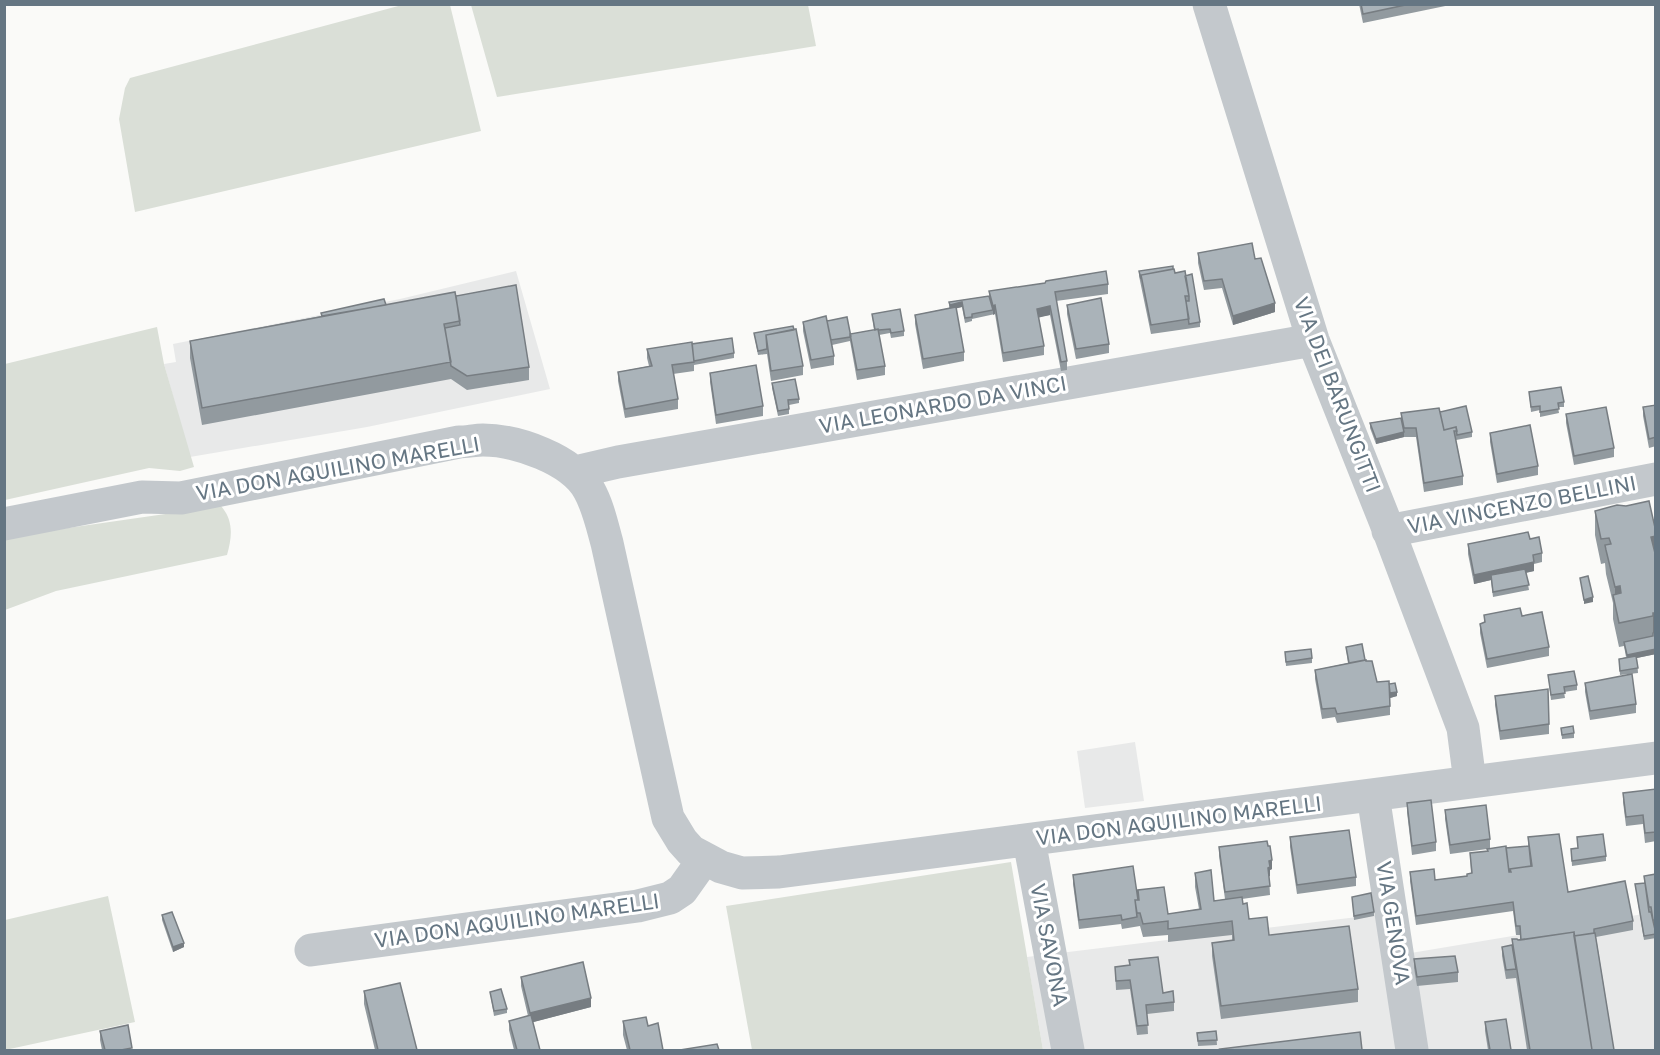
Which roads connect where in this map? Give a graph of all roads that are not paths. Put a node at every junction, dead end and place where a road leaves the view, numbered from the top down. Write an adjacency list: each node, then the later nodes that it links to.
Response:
1 (1209, 4): 2 (street, VIA DEI BARUNGITTI)
2 (1312, 340): 3 (street, VIA LEONARDO DA VINCI); 6 (street, VIA DEI BARUNGITTI)
3 (574, 472): 5 (street, VIA DON AQUILINO MARELLI); 11 (street, VIA DON AQUILINO MARELLI)
4 (1656, 479): 6 (street, VIA VINCENZO BELLINI)
5 (4, 524)
6 (1388, 531): 8 (street, VIA DEI BARUNGITTI)
7 (1656, 758): 8 (street, VIA DON AQUILINO MARELLI)
8 (1470, 782): 9 (street, VIA DON AQUILINO MARELLI)
9 (1373, 795): 10 (street, VIA DON AQUILINO MARELLI); 14 (street, VIA GENOVA)
10 (1029, 840): 11 (street, VIA DON AQUILINO MARELLI); 13 (street, VIA SAVONA)
11 (704, 859): 12 (street, VIA DON AQUILINO MARELLI)
12 (311, 950)
13 (1068, 1050)
14 (1412, 1050)

